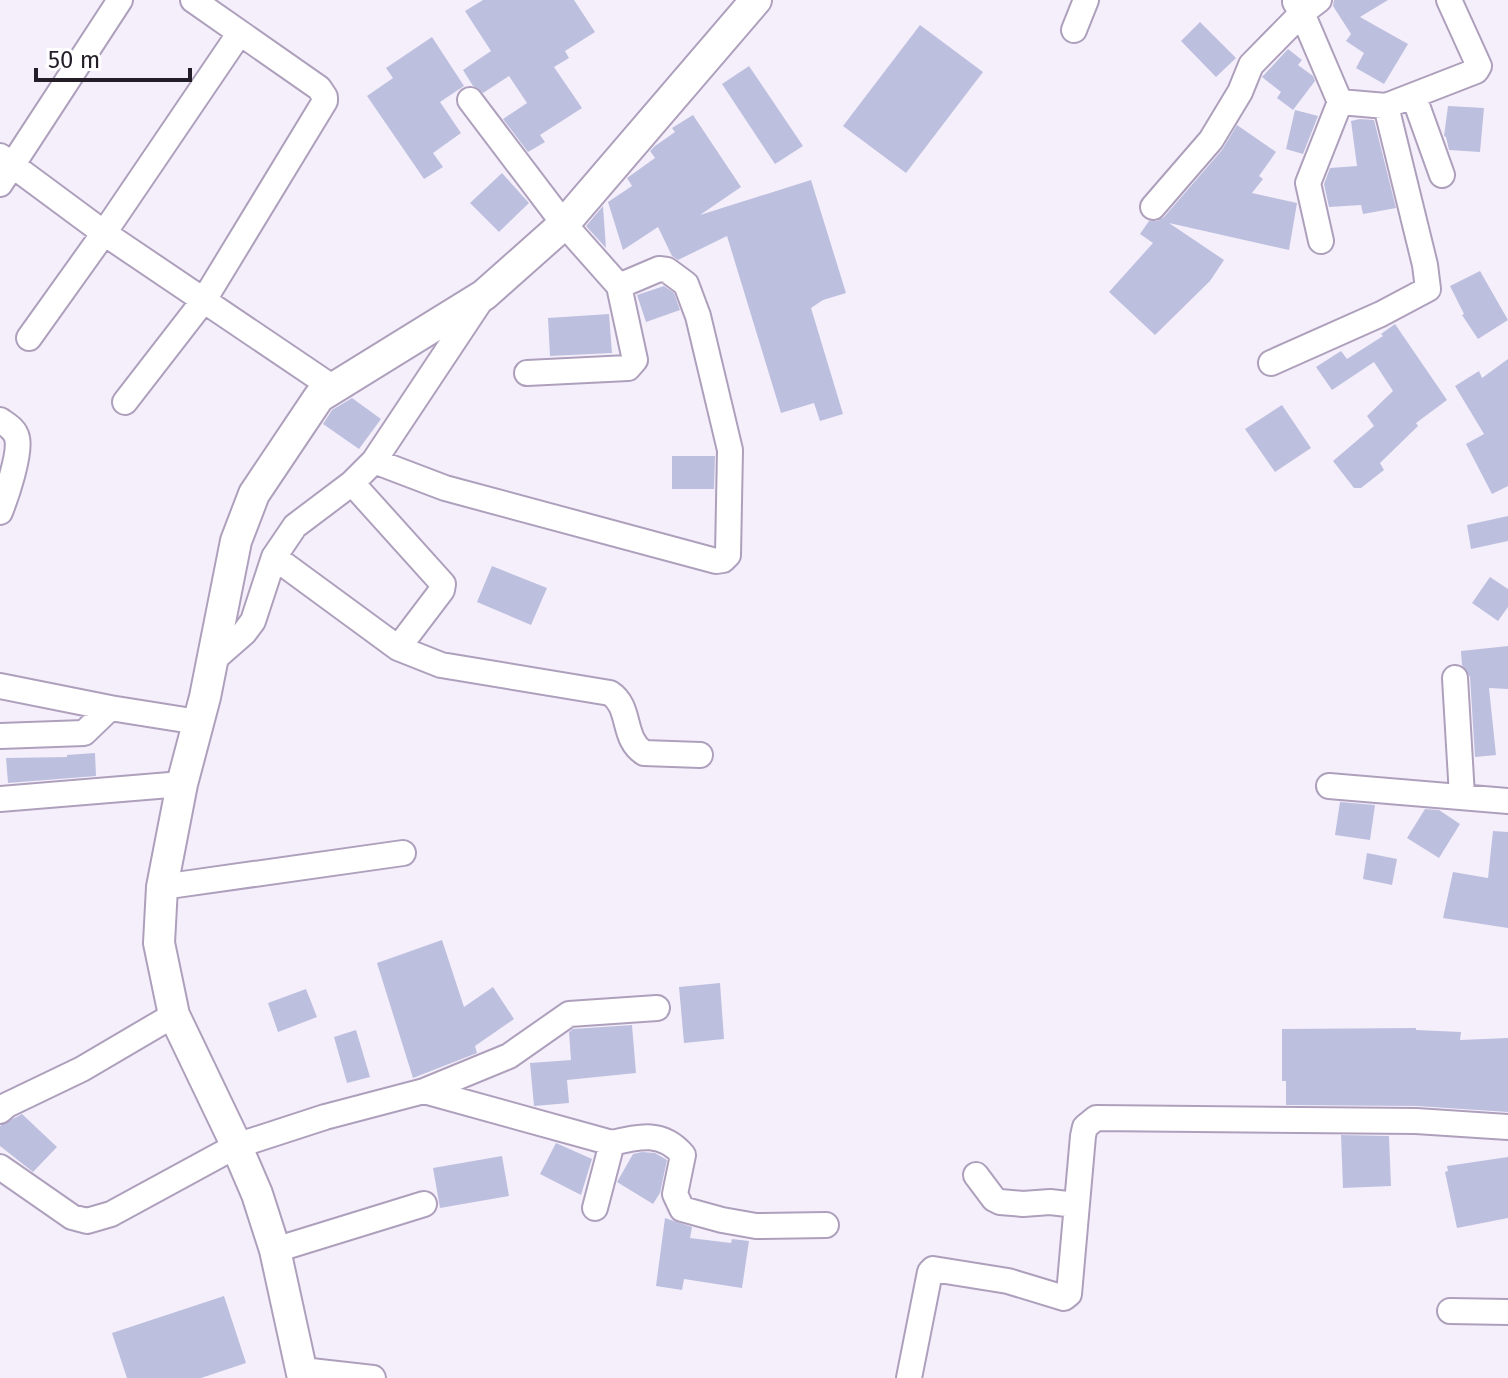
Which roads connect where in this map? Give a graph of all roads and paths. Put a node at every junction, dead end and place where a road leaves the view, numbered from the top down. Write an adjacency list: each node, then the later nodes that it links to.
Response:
1 (120, 0): 13 (street)
2 (193, 0): 8 (street)
3 (756, 0): 16 (street)
4 (1086, 0): 7 (street)
5 (1449, 0): 9 (street)
6 (1305, 4): 11 (street); 15 (street)
7 (1074, 30)
8 (239, 34): 17 (street); 21 (street)
9 (1414, 97): 12 (street); 14 (street)
10 (470, 100): 16 (street)
11 (1340, 102): 12 (street); 18 (street)
12 (1386, 106): 23 (street)
13 (4, 169): 17 (street)
14 (1442, 175)
15 (1153, 207)
16 (564, 224): 19 (street); 20 (street)
17 (104, 233): 21 (street); 22 (street)
18 (1321, 241)
19 (619, 286): 24 (street); 28 (street)
20 (484, 295): 25 (street); 28 (street)
21 (204, 300): 25 (street); 26 (street)
22 (29, 338)
23 (1271, 363)
24 (527, 373)
25 (332, 387): 33 (street)
26 (125, 402)
27 (0, 420): 30 (street)
28 (374, 461): 29 (street)
29 (352, 483): 31 (street); 32 (street)
30 (0, 512)
31 (274, 557): 32 (street); 33 (street)
32 (398, 648): 39 (street)
33 (212, 661): 37 (street)
34 (1455, 678): 42 (street)
35 (0, 686): 36 (street)
36 (110, 708): 37 (street); 38 (street)
37 (198, 722): 40 (street)
38 (0, 736)
39 (700, 755)
40 (182, 784): 43 (street); 46 (street)
41 (1329, 786): 42 (street)
42 (1462, 796): 44 (street)
43 (0, 799)
44 (1508, 801)
45 (403, 853): 46 (street)
46 (162, 887): 48 (street)
47 (657, 1008): 49 (street)
48 (174, 1015): 50 (street); 53 (street)
49 (424, 1091): 52 (street); 53 (street)
50 (0, 1111)
51 (1508, 1127): 57 (street)
52 (612, 1143): 58 (street); 59 (street)
53 (236, 1146): 54 (street); 60 (street)
54 (0, 1167)
55 (976, 1175): 57 (street)
56 (424, 1204): 60 (street)
57 (1076, 1205): 65 (street)
58 (595, 1208)
59 (826, 1225)
60 (275, 1250): 63 (street)
61 (1450, 1311): 62 (street)
62 (1508, 1312)
63 (302, 1374): 64 (street)
64 (373, 1378)
65 (909, 1378)

